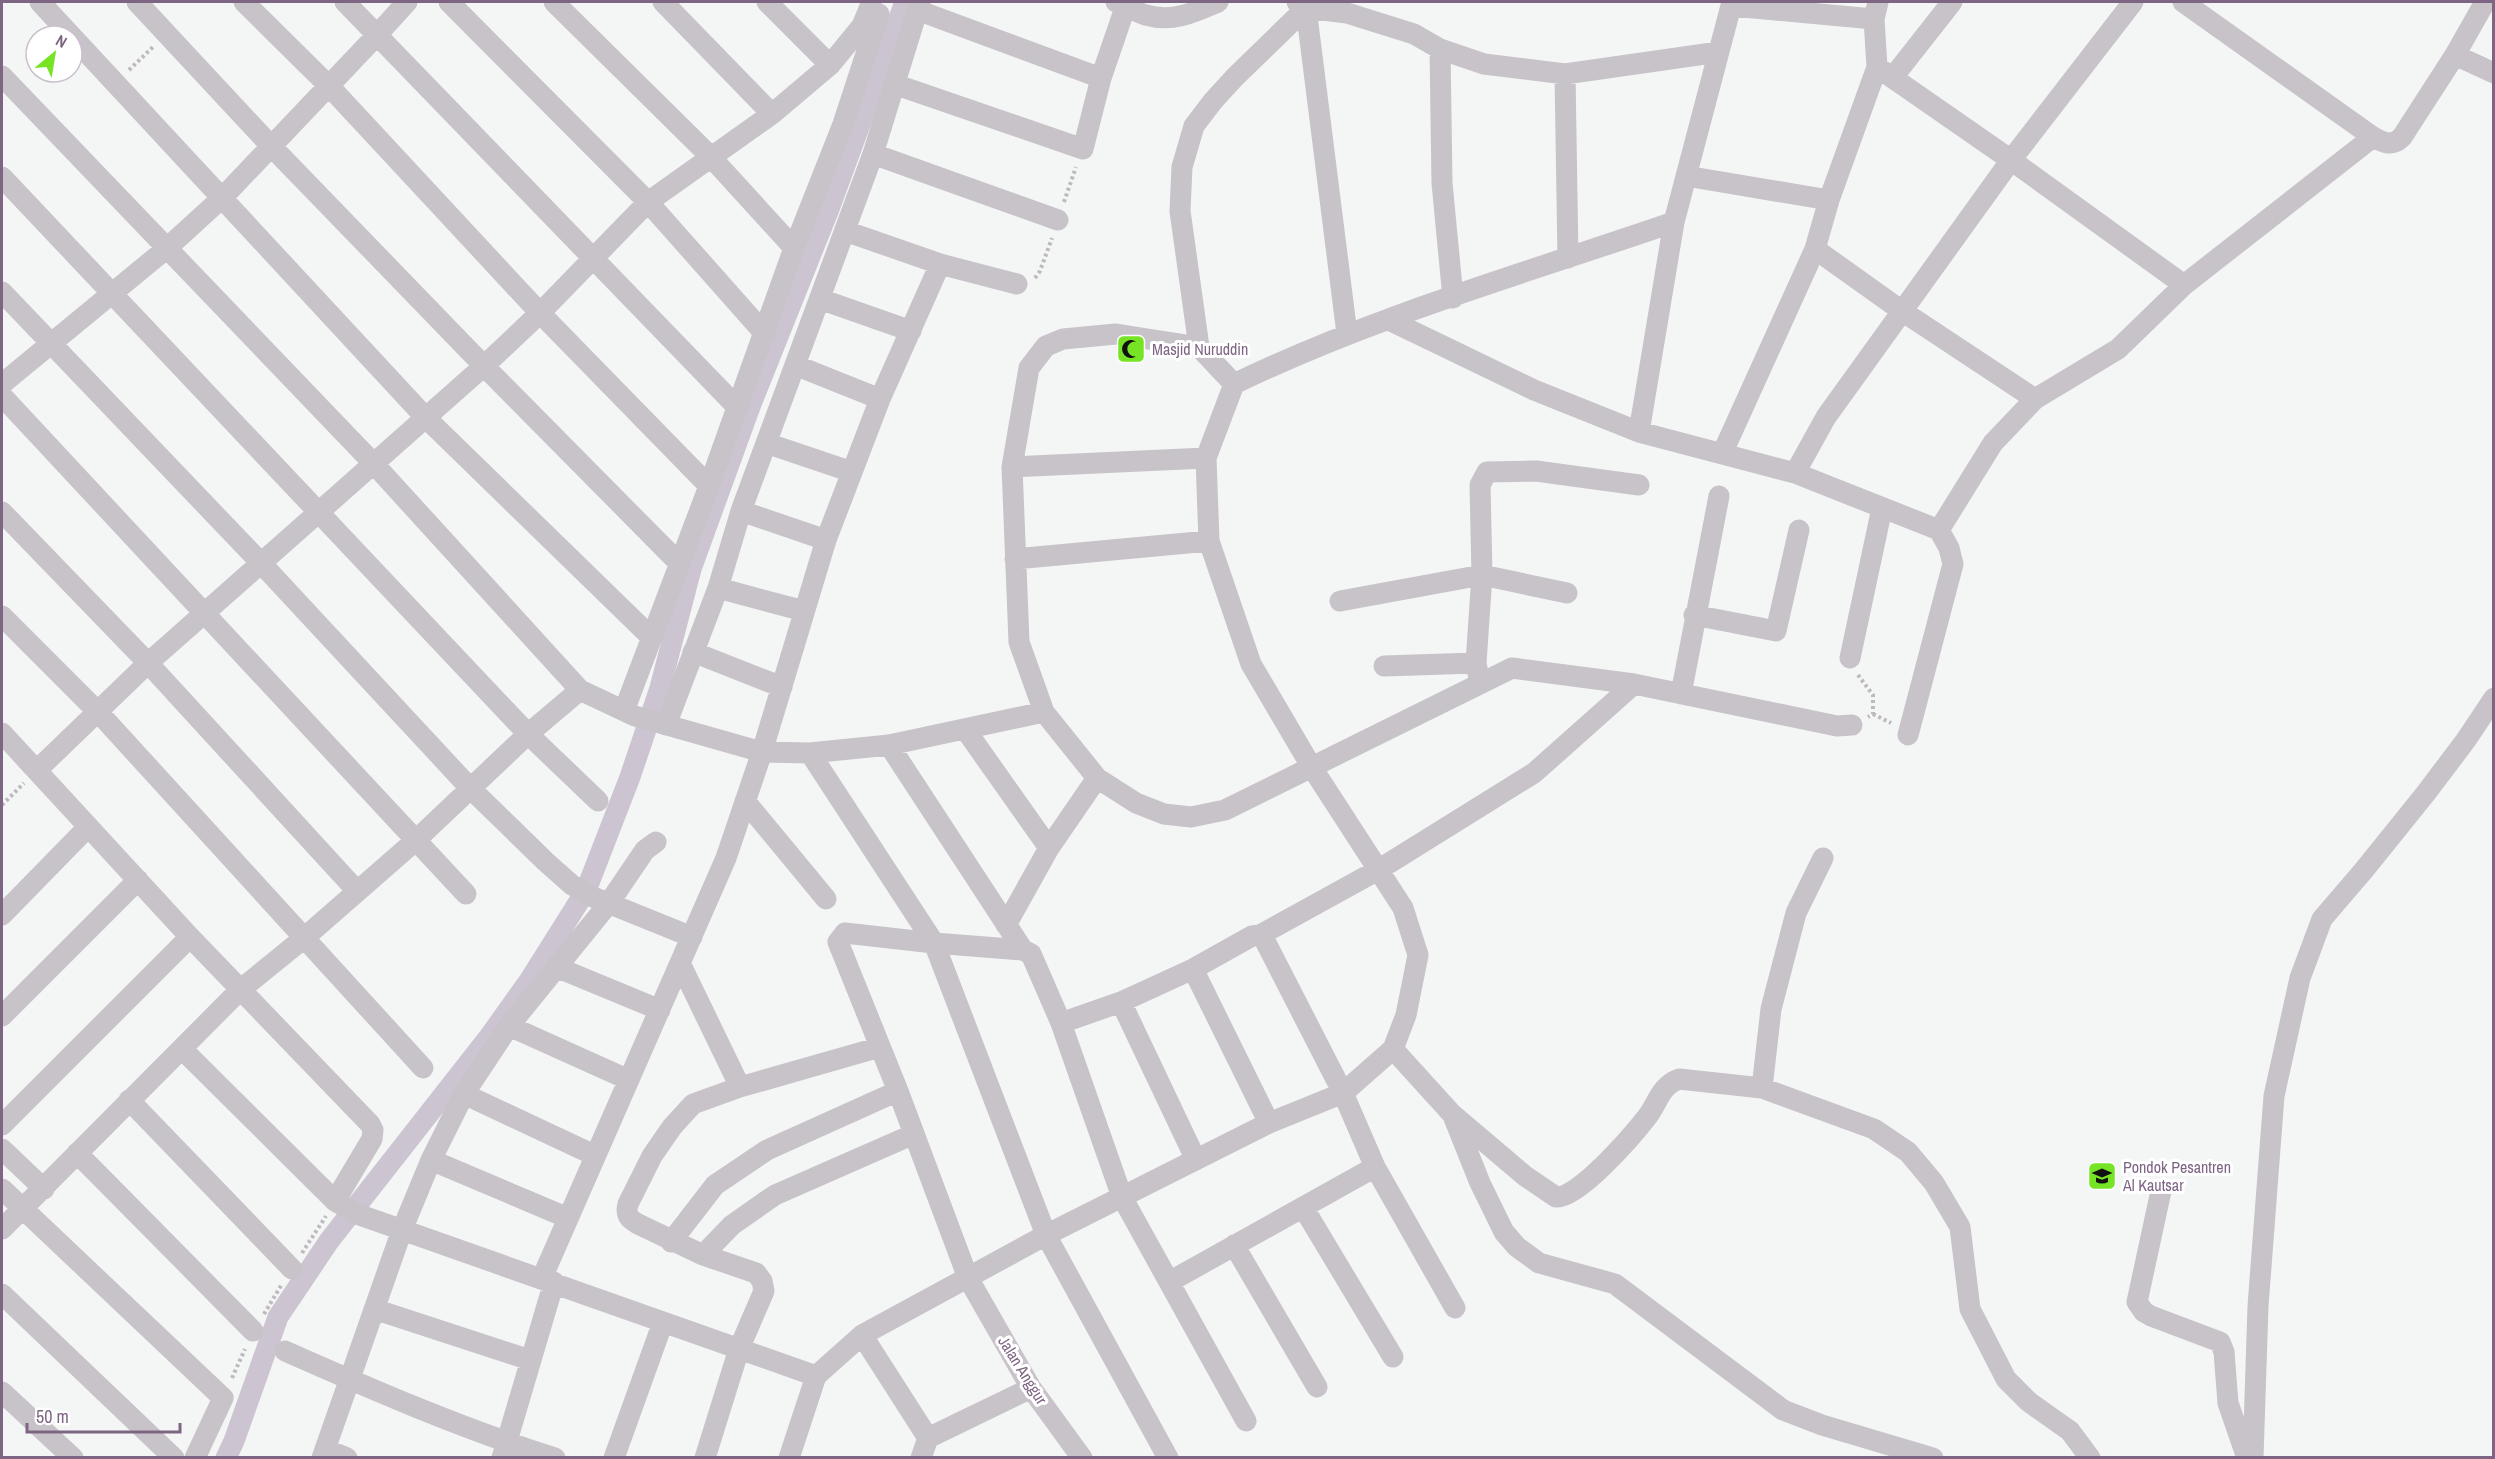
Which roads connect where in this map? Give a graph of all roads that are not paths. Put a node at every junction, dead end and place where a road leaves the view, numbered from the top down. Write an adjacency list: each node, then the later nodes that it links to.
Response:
1 (40, 2): 41 (street)
2 (137, 2): 35 (street)
3 (244, 2): 32 (street)
4 (345, 2): 21 (street)
5 (407, 2): 21 (street)
6 (449, 2): 43 (street)
7 (554, 2): 37 (street)
8 (663, 2): 33 (street)
9 (767, 2): 25 (street)
10 (874, 2): 25 (street); 47 (street)
11 (1216, 2): 16 (street)
12 (1952, 2): 26 (street)
13 (2133, 2): 38 (street)
14 (2183, 2): 34 (street)
15 (2486, 2): 24 (street)
16 (1123, 3): 30 (street)
17 (1732, 4): 20 (street); 23 (street)
18 (1302, 5): 22 (street); 64 (street); 66 (street)
19 (919, 6): 30 (street); 31 (street)
20 (1876, 10): 26 (street)
21 (377, 35): 32 (street); 50 (street)
22 (1440, 49): 28 (street); 57 (street)
23 (1719, 52): 28 (street); 39 (street)
24 (2455, 55): 27 (street); 34 (street)
25 (830, 65): 33 (street)
26 (1885, 72): 38 (street); 42 (street)
27 (2493, 73)
28 (1565, 74): 51 (street)
29 (2, 76): 48 (street)
30 (1101, 78): 31 (street)
31 (894, 84): 36 (street)
32 (329, 86): 35 (street); 60 (street)
33 (772, 114): 37 (street)
34 (2373, 137): 54 (street)
35 (271, 146): 41 (street); 68 (street)
36 (873, 154): 44 (street); 46 (street)
37 (710, 156): 43 (street); 47 (street)
38 (2011, 160): 54 (street); 59 (street)
39 (1686, 176): 42 (street); 45 (street)
40 (2, 177): 56 (street)
41 (223, 197): 48 (street); 75 (street)
42 (1829, 200): 49 (street)
43 (648, 202): 50 (street); 63 (street)
44 (1058, 220)
45 (1674, 222): 51 (street); 76 (street)
46 (845, 231): 52 (street); 58 (street)
47 (794, 248): 63 (street)
48 (165, 249): 56 (street); 80 (street)
49 (1815, 249): 59 (street); 78 (street)
50 (594, 258): 60 (street); 74 (street)
51 (1568, 258): 57 (street)
52 (940, 264): 53 (street); 62 (street)
53 (1017, 284)
54 (2184, 285): 73 (street)
55 (2, 292): 65 (street)
56 (112, 293): 65 (street); 90 (street)
57 (1453, 298): 61 (street)
58 (820, 299): 62 (street); 67 (street)
59 (1902, 311): 73 (street); 83 (street)
60 (540, 313): 68 (street); 85 (street)
61 (1389, 320): 64 (street); 76 (street)
62 (911, 331): 72 (street)
63 (765, 334): 74 (street)
64 (1347, 334): 70 (street)
65 (49, 343): 69 (street); 96 (street)
66 (1199, 347): 70 (street); 81 (street)
67 (795, 364): 72 (street); 77 (street)
68 (484, 366): 75 (street); 97 (street)
69 (2, 384)
70 (1234, 384): 79 (street)
71 (2, 396): 103 (street)
72 (880, 399): 82 (street)
73 (2035, 399): 92 (street)
74 (738, 408): 85 (street)
75 (426, 418): 80 (street); 106 (street)
76 (1639, 432): 78 (street)
77 (766, 443): 82 (street); 88 (street)
78 (1722, 454): 83 (street)
79 (1206, 458): 81 (street); 94 (street)
80 (374, 464): 90 (street); 115 (street)
81 (1012, 467): 95 (street)
82 (852, 472): 93 (street)
83 (1795, 473): 87 (street)
84 (1639, 485): 98 (street)
85 (710, 486): 97 (street)
86 (1719, 496): 104 (street)
87 (1882, 508): 92 (street); 108 (street)
88 (741, 511): 93 (street); 99 (street)
89 (2, 512): 109 (street)
90 (319, 513): 96 (street); 125 (street)
91 (1799, 530): 104 (street)
92 (1939, 530): 126 (street)
93 (826, 540): 102 (street)
94 (1209, 541): 95 (street); 130 (street)
95 (1015, 559): 118 (street)
96 (261, 563): 103 (street); 133 (street)
97 (679, 563): 106 (street)
98 (1482, 575): 100 (street); 101 (street); 110 (street)
99 (718, 588): 102 (street); 107 (street)
100 (1567, 594)
101 (1341, 601)
102 (804, 611): 114 (street)
103 (204, 613): 109 (street); 137 (street)
104 (1694, 615): 116 (street)
105 (2, 616): 119 (street)
106 (651, 637): 120 (street)
107 (693, 652): 114 (street); 121 (street)
108 (1850, 658)
109 (148, 663): 119 (street); 143 (street)
110 (1476, 663): 111 (street); 112 (street)
111 (1384, 666)
112 (1480, 684): 113 (street); 130 (street)
113 (1634, 684): 116 (street); 141 (street)
114 (782, 687): 128 (street)
115 (580, 690): 120 (street); 125 (street)
116 (1681, 694): 122 (street)
117 (2493, 698): 235 (street)
118 (1044, 712): 123 (street); 132 (street)
119 (99, 713): 131 (street); 152 (street)
120 (629, 713): 121 (street)
121 (662, 724): 128 (street)
122 (1852, 725)
123 (965, 729): 127 (street); 139 (street)
124 (2, 734): 131 (street)
125 (528, 734): 133 (street); 134 (street)
126 (1908, 735)
127 (889, 745): 129 (street); 148 (street)
128 (762, 752): 129 (street); 135 (street)
129 (810, 753): 153 (street)
130 (1311, 766): 132 (street); 141 (street)
131 (37, 770): 136 (street)
132 (1097, 778): 139 (street)
133 (470, 788): 137 (street); 146 (street)
134 (598, 801)
135 (745, 801): 145 (street); 151 (street)
136 (88, 827): 142 (street); 147 (street)
137 (415, 841): 143 (street); 144 (street)
138 (656, 842): 146 (street)
139 (1049, 848): 148 (street)
140 (1823, 858): 170 (street)
141 (1378, 870): 149 (street); 166 (street)
142 (138, 880): 150 (street); 161 (street)
143 (357, 891): 152 (street)
144 (466, 894)
145 (826, 898)
146 (609, 903): 151 (street); 156 (street)
147 (2, 915)
148 (1006, 925): 154 (street)
149 (1260, 935): 157 (street); 173 (street)
150 (190, 937): 158 (street); 177 (street)
151 (692, 937): 155 (street)
152 (304, 938): 158 (street); 167 (street)
153 (934, 943): 154 (street); 164 (street, Jalan Anggur); 195 (street)
154 (1023, 950): 162 (street)
155 (680, 963): 160 (street); 169 (street)
156 (556, 966): 160 (street); 163 (street)
157 (1193, 969): 159 (street); 176 (street)
158 (240, 990): 165 (street); 190 (street)
159 (1121, 1002): 162 (street); 183 (street)
160 (660, 1010): 168 (street)
161 (2, 1016)
162 (1061, 1023): 188 (street)
163 (509, 1026): 168 (street); 172 (street)
164 (880, 1047): 169 (street); 171 (street, Jalan Anggur)
165 (182, 1049): 174 (street); 190 (street)
166 (1393, 1049): 173 (street); 175 (street)
167 (423, 1068)
168 (629, 1080): 181 (street)
169 (740, 1087): 196 (street)
170 (1762, 1088): 175 (street); 233 (street)
171 (898, 1091): 178 (street, Jalan Anggur); 196 (street)
172 (464, 1094): 181 (street); 182 (street)
173 (1343, 1094): 176 (street); 184 (street)
174 (129, 1100): 180 (street); 199 (street)
175 (1452, 1114): 232 (street)
176 (1269, 1123): 183 (street)
177 (2, 1125)
178 (914, 1134): 198 (street); 200 (street, Jalan Anggur)
179 (2, 1149): 186 (street)
180 (77, 1153): 186 (street); 207 (street)
181 (594, 1155): 192 (street)
182 (431, 1160): 192 (street); 194 (street)
183 (1196, 1160): 188 (street)
184 (1375, 1167): 189 (street); 204 (street)
185 (2, 1189): 191 (street)
186 (44, 1189): 191 (street)
187 (2161, 1191): 234 (street)
188 (1122, 1197): 195 (street); 202 (street)
189 (1304, 1206): 197 (street); 211 (street)
190 (346, 1207): 194 (street)
191 (23, 1209): 193 (street); 224 (street)
192 (568, 1218): 201 (street)
193 (2, 1229)
194 (402, 1230): 201 (street); 205 (street)
195 (1046, 1235): 200 (street); 231 (street)
196 (671, 1242): 198 (street)
197 (1234, 1245): 202 (street); 215 (street)
198 (703, 1255): 209 (street)
199 (292, 1269)
200 (968, 1278): 208 (street); 216 (street, Jalan Anggur)
201 (548, 1280): 206 (street); 212 (street)
202 (1168, 1282): 218 (street)
203 (2, 1294): 223 (street)
204 (1455, 1308)
205 (374, 1309): 212 (street); 214 (street)
206 (663, 1322): 209 (street); 227 (street)
207 (253, 1331)
208 (862, 1335): 213 (street); 219 (street)
209 (739, 1349): 213 (street); 228 (street)
210 (285, 1351): 214 (street)
211 (1393, 1357)
212 (530, 1360): 220 (street)
213 (816, 1376): 229 (street)
214 (351, 1380): 220 (street); 221 (street)
215 (1317, 1387)
216 (1031, 1388): 219 (street); 230 (street, Jalan Anggur)
217 (2, 1392): 222 (street)
218 (1246, 1421)
219 (924, 1448)
220 (504, 1450): 226 (street)
221 (323, 1453): 225 (street)
222 (74, 1458)
223 (174, 1458)
224 (195, 1458)
225 (347, 1458)
226 (555, 1458)
227 (614, 1458)
228 (705, 1458)
229 (789, 1458)
230 (1082, 1458)
231 (1168, 1458)
232 (1933, 1458)
233 (2090, 1458)
234 (2247, 1458)
235 (2253, 1458)

